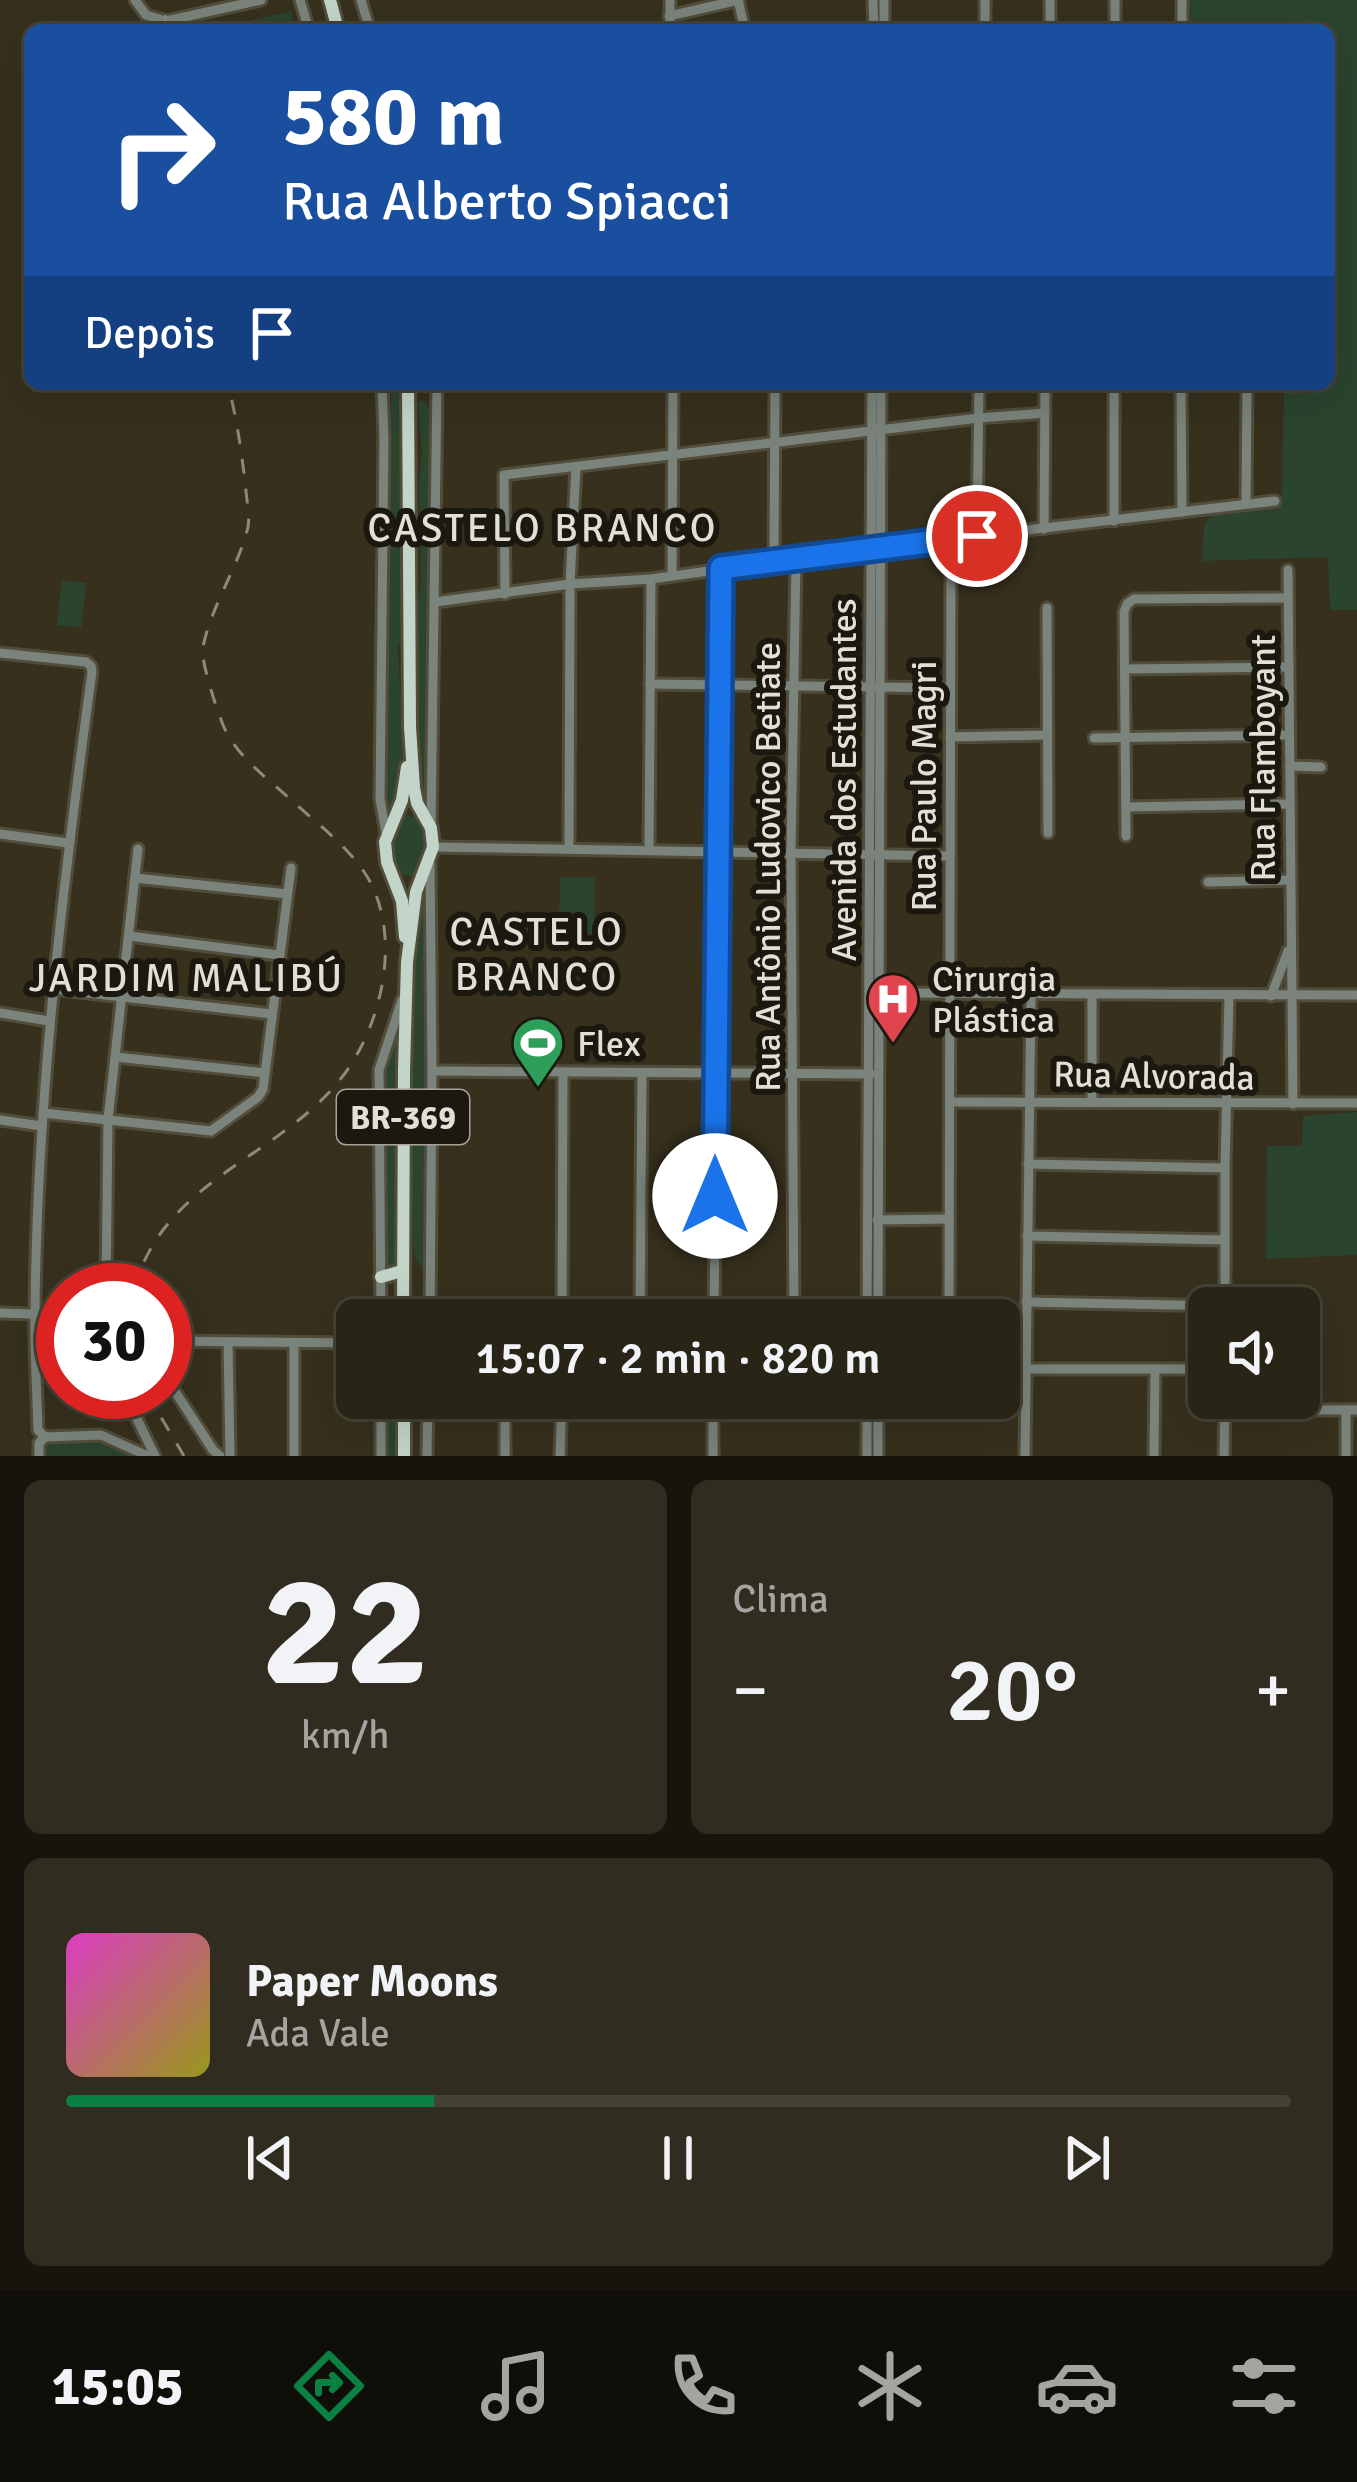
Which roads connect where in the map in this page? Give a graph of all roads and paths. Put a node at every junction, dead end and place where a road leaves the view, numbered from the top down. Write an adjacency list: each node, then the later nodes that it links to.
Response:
1 (136, 0): 2 (street)
2 (261, 0)
3 (670, 0): 5 (street)
4 (738, 0): 5 (street)
5 (669, 16): 6 (street)
6 (670, 24)
7 (382, 390): 64 (street)
8 (408, 390): 51 (main road, BR-369)
9 (437, 390): 41 (street)
10 (673, 390): 22 (street)
11 (775, 390): 21 (street)
12 (876, 390): 20 (street, Avenida dos Estudantes)
13 (979, 390): 19 (street)
14 (1045, 390): 18 (street)
15 (1114, 390): 27 (street)
16 (1181, 390): 26 (street)
17 (1247, 390): 25 (street)
18 (1045, 413): 19 (street); 28 (street)
19 (979, 418): 20 (street); 29 (street)
20 (876, 431): 21 (street); 31 (street, Avenida dos Estudantes)
21 (774, 444): 22 (street); 33 (street)
22 (672, 456): 23 (street); 36 (street)
23 (576, 466): 38 (street); 39 (street)
24 (1275, 501): 25 (street)
25 (1246, 503): 26 (street)
26 (1182, 512): 27 (street)
27 (1114, 521): 28 (street)
28 (1044, 529): 29 (street)
29 (977, 536): 30 (street)
30 (951, 539): 31 (street); 50 (street, Rua Paulo Magri)
31 (875, 548): 32 (street); 49 (street, Avenida dos Estudantes)
32 (796, 558): 33 (street); 48 (street, Rua Antônio Ludovico Betiate)
33 (774, 561): 34 (street)
34 (721, 568): 36 (street); 47 (street)
35 (1288, 570): 40 (street, Rua Flamboyant)
36 (672, 576): 37 (street)
37 (651, 578): 38 (street); 46 (street)
38 (570, 584): 39 (street); 69 (street)
39 (506, 594): 41 (street)
40 (1288, 598): 44 (street, Rua Flamboyant); 45 (street)
41 (435, 602): 62 (street)
42 (1047, 608): 52 (street)
43 (0, 653): 67 (street)
44 (1289, 667): 45 (street); 53 (street, Rua Flamboyant)
45 (1124, 669): 56 (street)
46 (650, 684): 47 (street); 70 (street)
47 (719, 686): 48 (street); 71 (street)
48 (794, 688): 49 (street); 72 (street, Rua Antônio Ludovico Betiate)
49 (875, 688): 50 (street); 73 (street, Avenida dos Estudantes)
50 (950, 688): 54 (street, Rua Paulo Magri)
51 (410, 728): 61 (main road, BR-369); 62 (main road, BR-369)
52 (1047, 735): 54 (street); 63 (street)
53 (1289, 735): 56 (street); 57 (street, Rua Flamboyant)
54 (950, 737): 74 (street, Rua Paulo Magri)
55 (1094, 738): 56 (street)
56 (1125, 738): 60 (street)
57 (1290, 766): 58 (street); 59 (street, Rua Flamboyant)
58 (1321, 767)
59 (1290, 805): 60 (street); 79 (street, Rua Flamboyant)
60 (1126, 807): 66 (street)
61 (396, 814): 62 (main road); 64 (main road, BR-369)
62 (428, 822): 75 (main road, BR-369)
63 (1048, 832)
64 (386, 833): 77 (main road, BR-369)
65 (0, 834): 67 (street)
66 (1126, 836)
67 (68, 843): 86 (street)
68 (138, 849): 78 (street)
69 (569, 849): 70 (street); 75 (street)
70 (649, 850): 71 (street)
71 (716, 850): 72 (street); 105 (street)
72 (791, 851): 73 (street); 102 (street, Rua Antônio Ludovico Betiate)
73 (875, 854): 74 (street); 88 (street, Avenida dos Estudantes)
74 (950, 856): 89 (street, Rua Paulo Magri)
75 (429, 859): 77 (main road); 85 (main road, BR-369); 100 (street)
76 (291, 868): 81 (street)
77 (392, 872): 85 (main road, BR-369)
78 (135, 878): 81 (street); 82 (street)
79 (1291, 880): 80 (street); 83 (street, Rua Flamboyant)
80 (1208, 882)
81 (287, 894): 84 (street)
82 (129, 936): 84 (street); 95 (street)
83 (1290, 946): 94 (street); 94 (street)
84 (279, 955): 97 (street)
85 (407, 962): 87 (main road, BR-369)
86 (52, 989): 95 (street); 98 (street)
87 (406, 989): 124 (main road, BR-369); 125 (street)
88 (875, 993): 89 (street); 106 (street, Avenida dos Estudantes)
89 (949, 993): 90 (street); 108 (street, Rua Paulo Magri)
90 (1030, 994): 91 (street); 107 (street)
91 (1092, 994): 93 (street); 109 (street)
92 (1357, 994): 94 (street)
93 (1228, 995): 94 (street); 112 (street)
94 (1282, 995): 111 (street)
95 (123, 996): 97 (street); 99 (street)
96 (0, 1013): 98 (street)
97 (272, 1014): 103 (street)
98 (49, 1021): 113 (street)
99 (116, 1057): 103 (street); 115 (street)
100 (432, 1071): 101 (street); 130 (street)
101 (563, 1072): 104 (street); 131 (street)
102 (792, 1072): 105 (street); 106 (street); 134 (street, Rua Antônio Ludovico Betiate)
103 (265, 1073): 115 (street)
104 (642, 1073): 105 (street); 132 (street)
105 (716, 1073): 133 (street)
106 (875, 1074): 120 (street, Avenida dos Estudantes)
107 (1028, 1100): 108 (street, Rua Alvorada); 109 (street, Rua Alvorada); 117 (street)
108 (950, 1102): 119 (street, Rua Paulo Magri)
109 (1092, 1102): 112 (street, Rua Alvorada)
110 (1357, 1103): 111 (street, Rua Alvorada)
111 (1293, 1104): 112 (street, Rua Alvorada)
112 (1226, 1105): 118 (street)
113 (43, 1113): 115 (street); 116 (street)
114 (0, 1120): 116 (street)
115 (108, 1120): 123 (street)
116 (42, 1126): 140 (street)
117 (1028, 1164): 118 (street); 121 (street)
118 (1225, 1168): 122 (street)
119 (949, 1219): 120 (street); 137 (street, Rua Paulo Magri)
120 (873, 1220): 127 (street, Avenida dos Estudantes)
121 (1027, 1236): 122 (street); 138 (street)
122 (1225, 1240): 126 (street)
123 (106, 1263)
124 (402, 1271): 125 (main road); 129 (main road, BR-369)
125 (381, 1277): 128 (street)
126 (1225, 1287)
127 (873, 1296): 135 (street, Avenida dos Estudantes); 136 (street, Avenida dos Estudantes)
128 (381, 1299)
129 (403, 1299)
130 (430, 1299)
131 (562, 1299)
132 (640, 1299)
133 (714, 1299)
134 (794, 1299)
135 (872, 1299)
136 (874, 1299)
137 (949, 1299)
138 (1026, 1302): 139 (street); 147 (street)
139 (1188, 1306)
140 (34, 1312): 141 (street); 163 (street)
141 (0, 1313)
142 (228, 1342): 143 (street); 144 (street); 167 (street)
143 (192, 1343)
144 (294, 1343): 145 (street); 168 (street)
145 (336, 1343)
146 (1020, 1369): 147 (street)
147 (1026, 1369): 148 (street); 176 (street)
148 (1155, 1369): 149 (street); 177 (street)
149 (1188, 1369)
150 (1320, 1408): 151 (street)
151 (1352, 1410): 179 (street)
152 (136, 1419): 166 (street)
153 (192, 1419): 167 (street)
154 (381, 1419): 169 (street)
155 (404, 1419): 164 (main road)
156 (428, 1419): 170 (street)
157 (505, 1419): 171 (street)
158 (561, 1419): 172 (street)
159 (713, 1419): 173 (street)
160 (867, 1419): 174 (street)
161 (878, 1419): 175 (street)
162 (1225, 1419): 178 (street)
163 (46, 1437): 165 (street); 166 (street)
164 (404, 1454)
165 (39, 1456)
166 (152, 1456)
167 (225, 1456)
168 (294, 1456)
169 (381, 1456)
170 (427, 1456)
171 (505, 1456)
172 (560, 1456)
173 (713, 1456)
174 (867, 1456)
175 (878, 1456)
176 (1025, 1456)
177 (1154, 1456)
178 (1224, 1456)
179 (1346, 1456)

